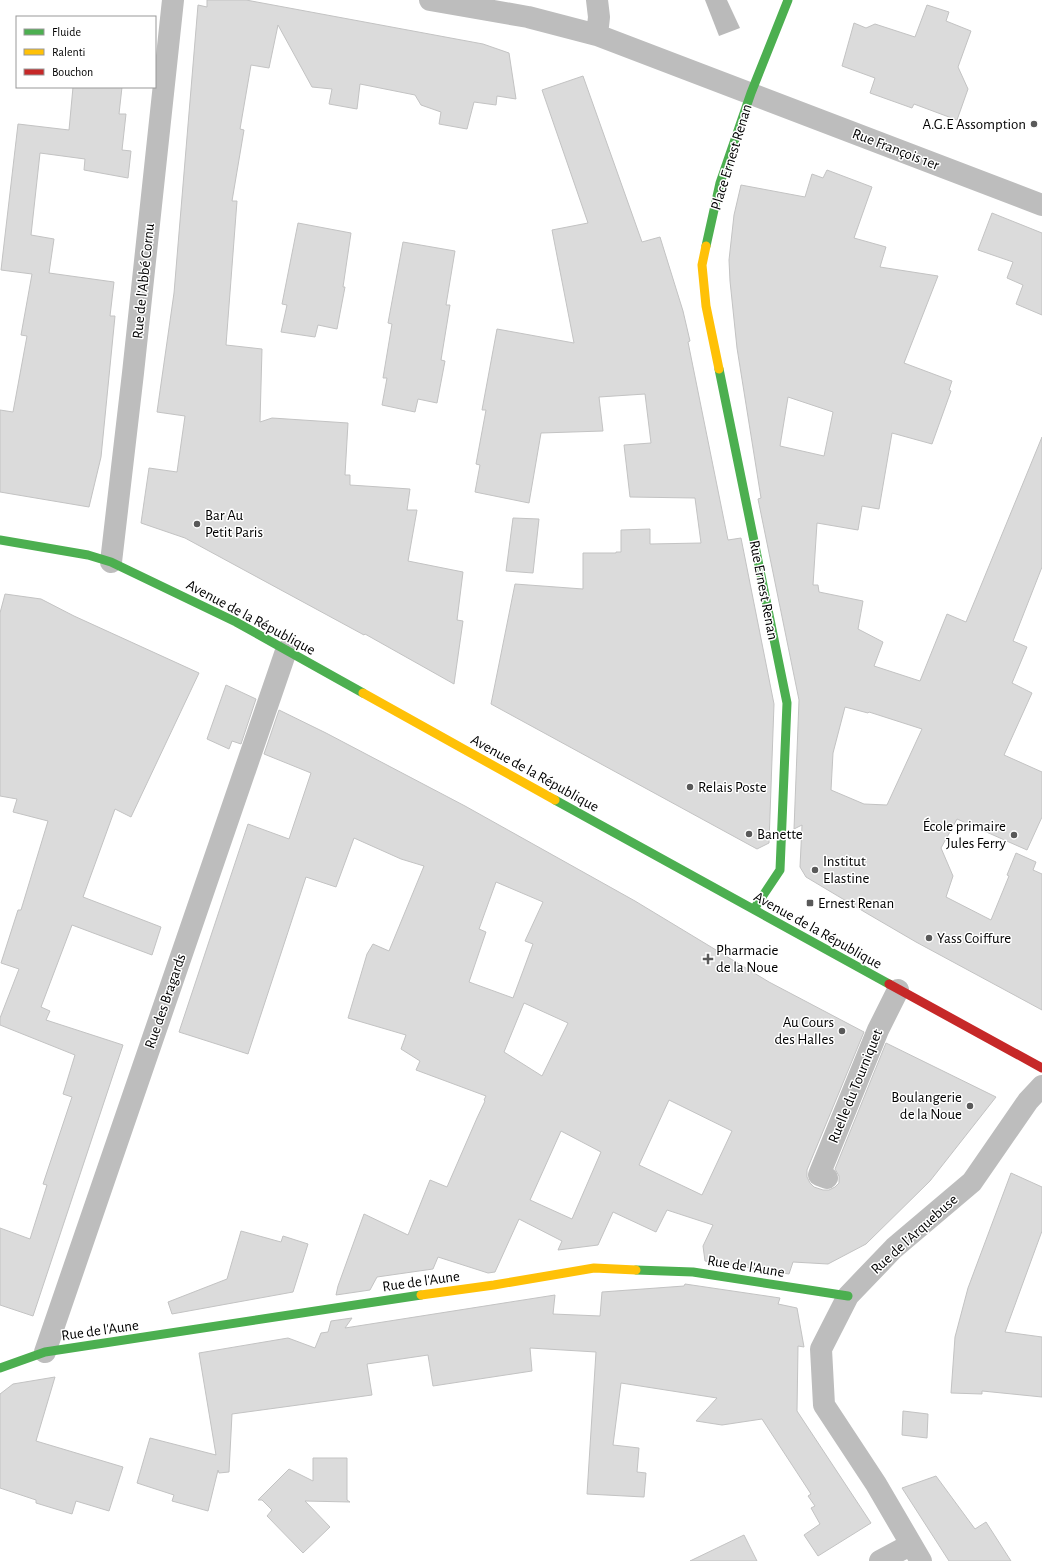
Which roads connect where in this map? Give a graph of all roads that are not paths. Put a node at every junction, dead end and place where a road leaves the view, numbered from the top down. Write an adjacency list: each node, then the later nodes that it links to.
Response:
1 (172, 0): 10 (street, Rue de l'Abbé Cornu)
2 (430, 0): 5 (street)
3 (597, 0): 5 (street)
4 (788, 0): 6 (street)
5 (597, 35): 6 (street, Place Ernest Renan)
6 (751, 93): 7 (street, Rue François 1er); 8 (street, Place Ernest Renan)
7 (1042, 205)
8 (702, 265): 12 (street, Rue Ernest Renan)
9 (0, 540): 10 (street, Avenue de la République)
10 (111, 562): 11 (street, Avenue de la République)
11 (286, 651): 12 (street, Avenue de la République); 18 (street, Rue des Bragards)
12 (754, 909): 13 (street, Avenue de la République)
13 (898, 990): 14 (street, Avenue de la République); 16 (street, Ruelle du Tourniquet)
14 (1042, 1068)
15 (1042, 1086): 17 (street, Rue de l'Arquebuse)
16 (827, 1178)
17 (848, 1296): 18 (street, Rue de l'Aune); 20 (street, Rue de l'Arquebuse)
18 (45, 1352): 19 (street, Rue de l'Aune)
19 (0, 1368)
20 (915, 1553): 21 (street)
21 (880, 1561)

